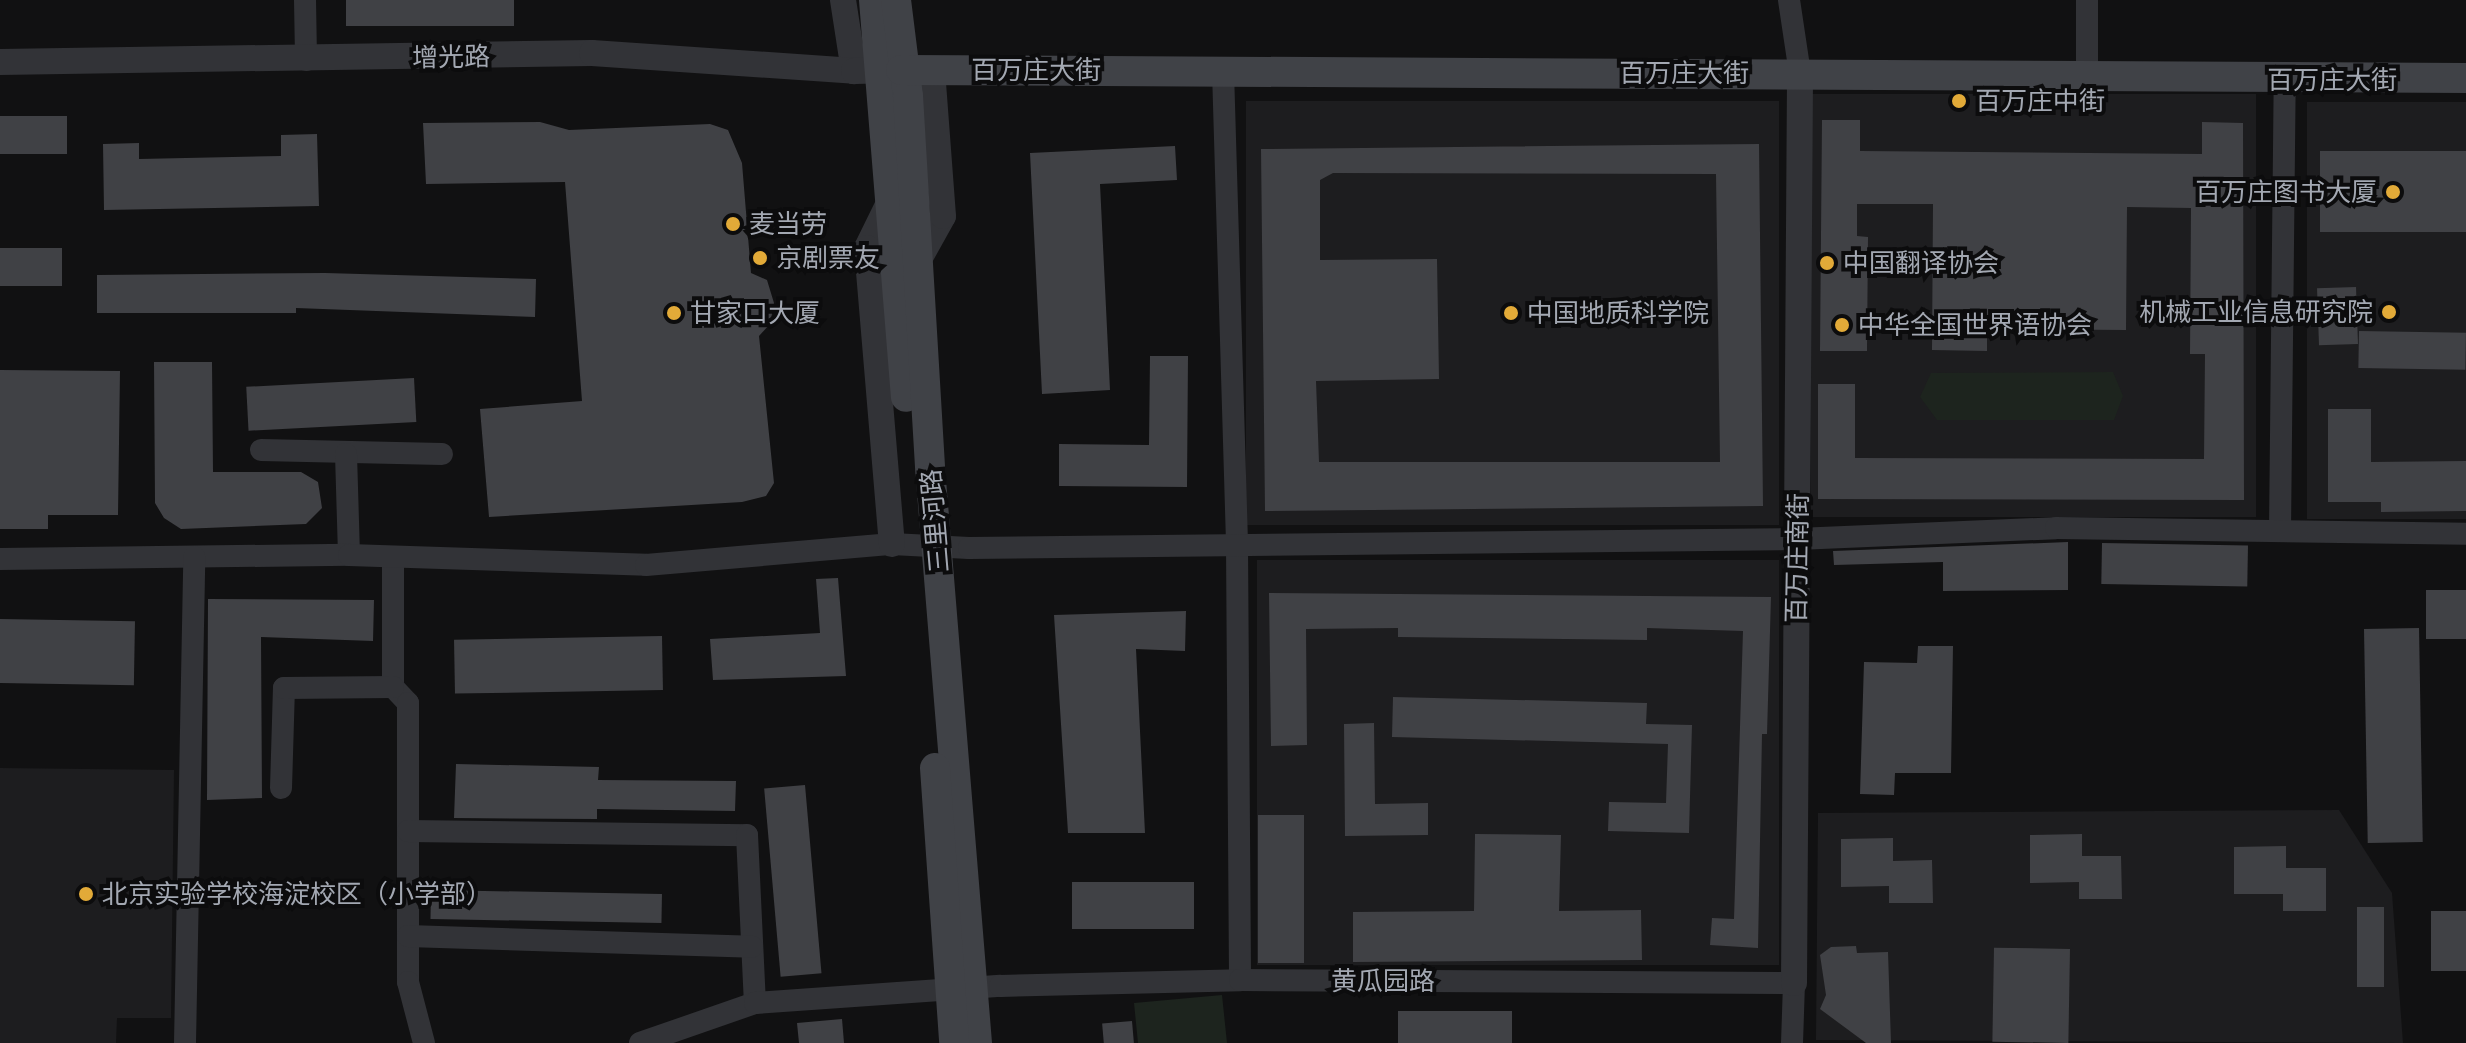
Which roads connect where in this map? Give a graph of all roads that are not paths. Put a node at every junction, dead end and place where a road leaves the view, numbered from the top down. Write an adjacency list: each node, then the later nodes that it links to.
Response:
1 (305, 0): 7 (street)
2 (843, 0): 9 (street, 三里河路)
3 (874, 0): 9 (main road, 三里河路)
4 (896, 0): 9 (main road, 三里河路)
5 (1789, 0): 12 (street)
6 (2087, 0): 13 (street)
7 (306, 60): 8 (street, 增光路); 9 (street, 增光路)
8 (0, 62)
9 (878, 70): 10 (main road, 百万庄大街); 16 (main road, 三里河路); 23 (main road, 三里河路)
10 (932, 70): 11 (main road, 百万庄大街); 16 (street)
11 (1223, 71): 12 (main road, 百万庄大街); 24 (street)
12 (1800, 74): 13 (main road, 百万庄大街); 22 (street, 百万庄南街)
13 (2087, 78): 15 (main road, 百万庄大街)
14 (2466, 78): 15 (main road, 百万庄大街)
15 (2285, 81): 20 (street)
16 (918, 261): 23 (main road, 三里河路)
17 (261, 450): 18 (street)
18 (346, 454): 19 (street); 25 (street)
19 (442, 454)
20 (2280, 531): 21 (street); 22 (street)
21 (2466, 534)
22 (1797, 539): 24 (street); 35 (street, 百万庄南街)
23 (916, 544): 24 (street); 27 (street); 36 (main road, 三里河路)
24 (1237, 546): 34 (street)
25 (349, 555): 26 (street); 27 (street)
26 (194, 557): 28 (street); 38 (street)
27 (393, 557): 29 (street)
28 (0, 559)
29 (393, 687): 30 (street); 31 (street)
30 (281, 788)
31 (408, 831): 32 (street); 33 (street)
32 (408, 936): 33 (street); 39 (street)
33 (752, 947): 37 (street)
34 (1240, 980): 35 (street, 黄瓜园路); 36 (street, 黄瓜园路)
35 (1794, 983): 43 (street, 百万庄南街)
36 (961, 989): 37 (street, 黄瓜园路); 41 (main road, 三里河路); 42 (main road, 三里河路)
37 (755, 1003): 40 (street, 黄瓜园路)
38 (185, 1043)
39 (424, 1043)
40 (640, 1043)
41 (954, 1043)
42 (977, 1043)
43 (1792, 1043)

